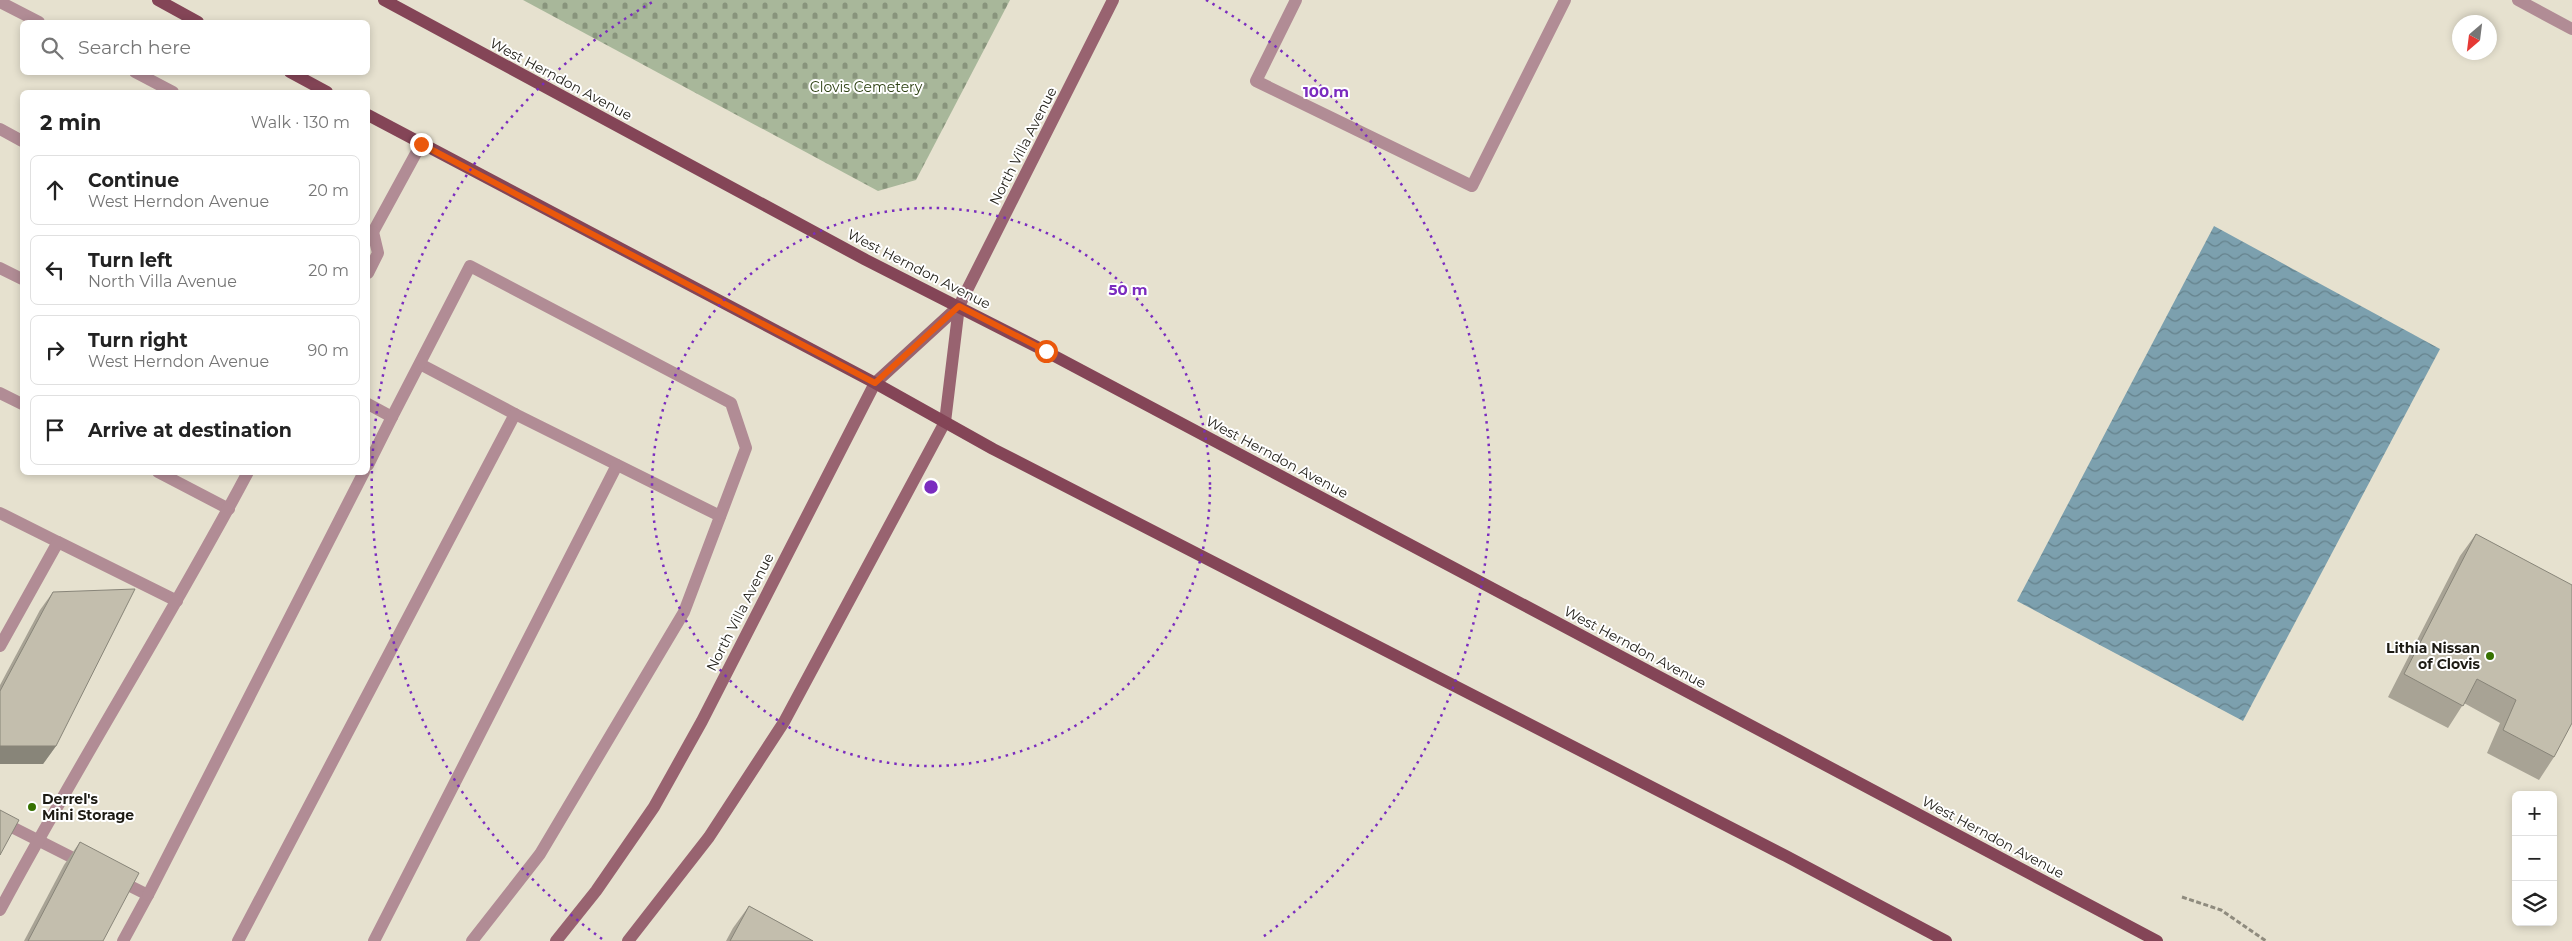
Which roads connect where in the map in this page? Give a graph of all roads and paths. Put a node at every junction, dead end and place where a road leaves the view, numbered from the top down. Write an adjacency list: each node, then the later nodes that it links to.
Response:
1 (158, 0): 9 (main road)
2 (384, 0): 23 (main road, West Herndon Avenue)
3 (1114, 0): 23 (main road, North Villa Avenue)
4 (1296, 0): 5 (street)
5 (1566, 0)
6 (2518, 0): 10 (street)
7 (0, 2): 8 (street)
8 (35, 20)
9 (194, 20)
10 (2572, 28)
11 (141, 75): 13 (street)
12 (296, 75): 14 (main road)
13 (169, 90)
14 (323, 90)
15 (370, 116): 18 (main road)
16 (0, 129): 17 (street)
17 (20, 140)
18 (421, 144): 19 (street); 25 (main road)
19 (370, 233): 21 (street)
20 (0, 268): 22 (street)
21 (370, 269)
22 (20, 278)
23 (959, 306): 25 (main road, North Villa Avenue); 31 (main road, North Villa Avenue); 56 (main road, West Herndon Avenue)
24 (420, 364): 29 (street); 30 (street); 39 (street)
25 (875, 383): 31 (main road); 53 (main road, North Villa Avenue)
26 (0, 393): 27 (street)
27 (20, 403)
28 (370, 405): 30 (street)
29 (515, 414): 33 (street); 50 (street)
30 (392, 417): 32 (street)
31 (945, 422): 54 (main road, North Villa Avenue); 55 (main road)
32 (370, 461)
33 (617, 465): 39 (street); 51 (street)
34 (164, 475): 37 (street)
35 (246, 475): 37 (street)
36 (362, 475): 46 (street)
37 (229, 509): 41 (street)
38 (0, 513): 40 (street)
39 (720, 516): 52 (street)
40 (58, 542): 41 (street); 42 (street)
41 (177, 601): 45 (street)
42 (4, 631): 43 (street)
43 (0, 646)
44 (0, 821): 45 (street)
45 (38, 840): 46 (street); 48 (street)
46 (148, 895): 49 (street)
47 (2182, 897): 57 (path)
48 (0, 910)
49 (122, 941)
50 (238, 941)
51 (374, 941)
52 (472, 941)
53 (556, 941)
54 (628, 941)
55 (1946, 941)
56 (2157, 941)
57 (2266, 941)

